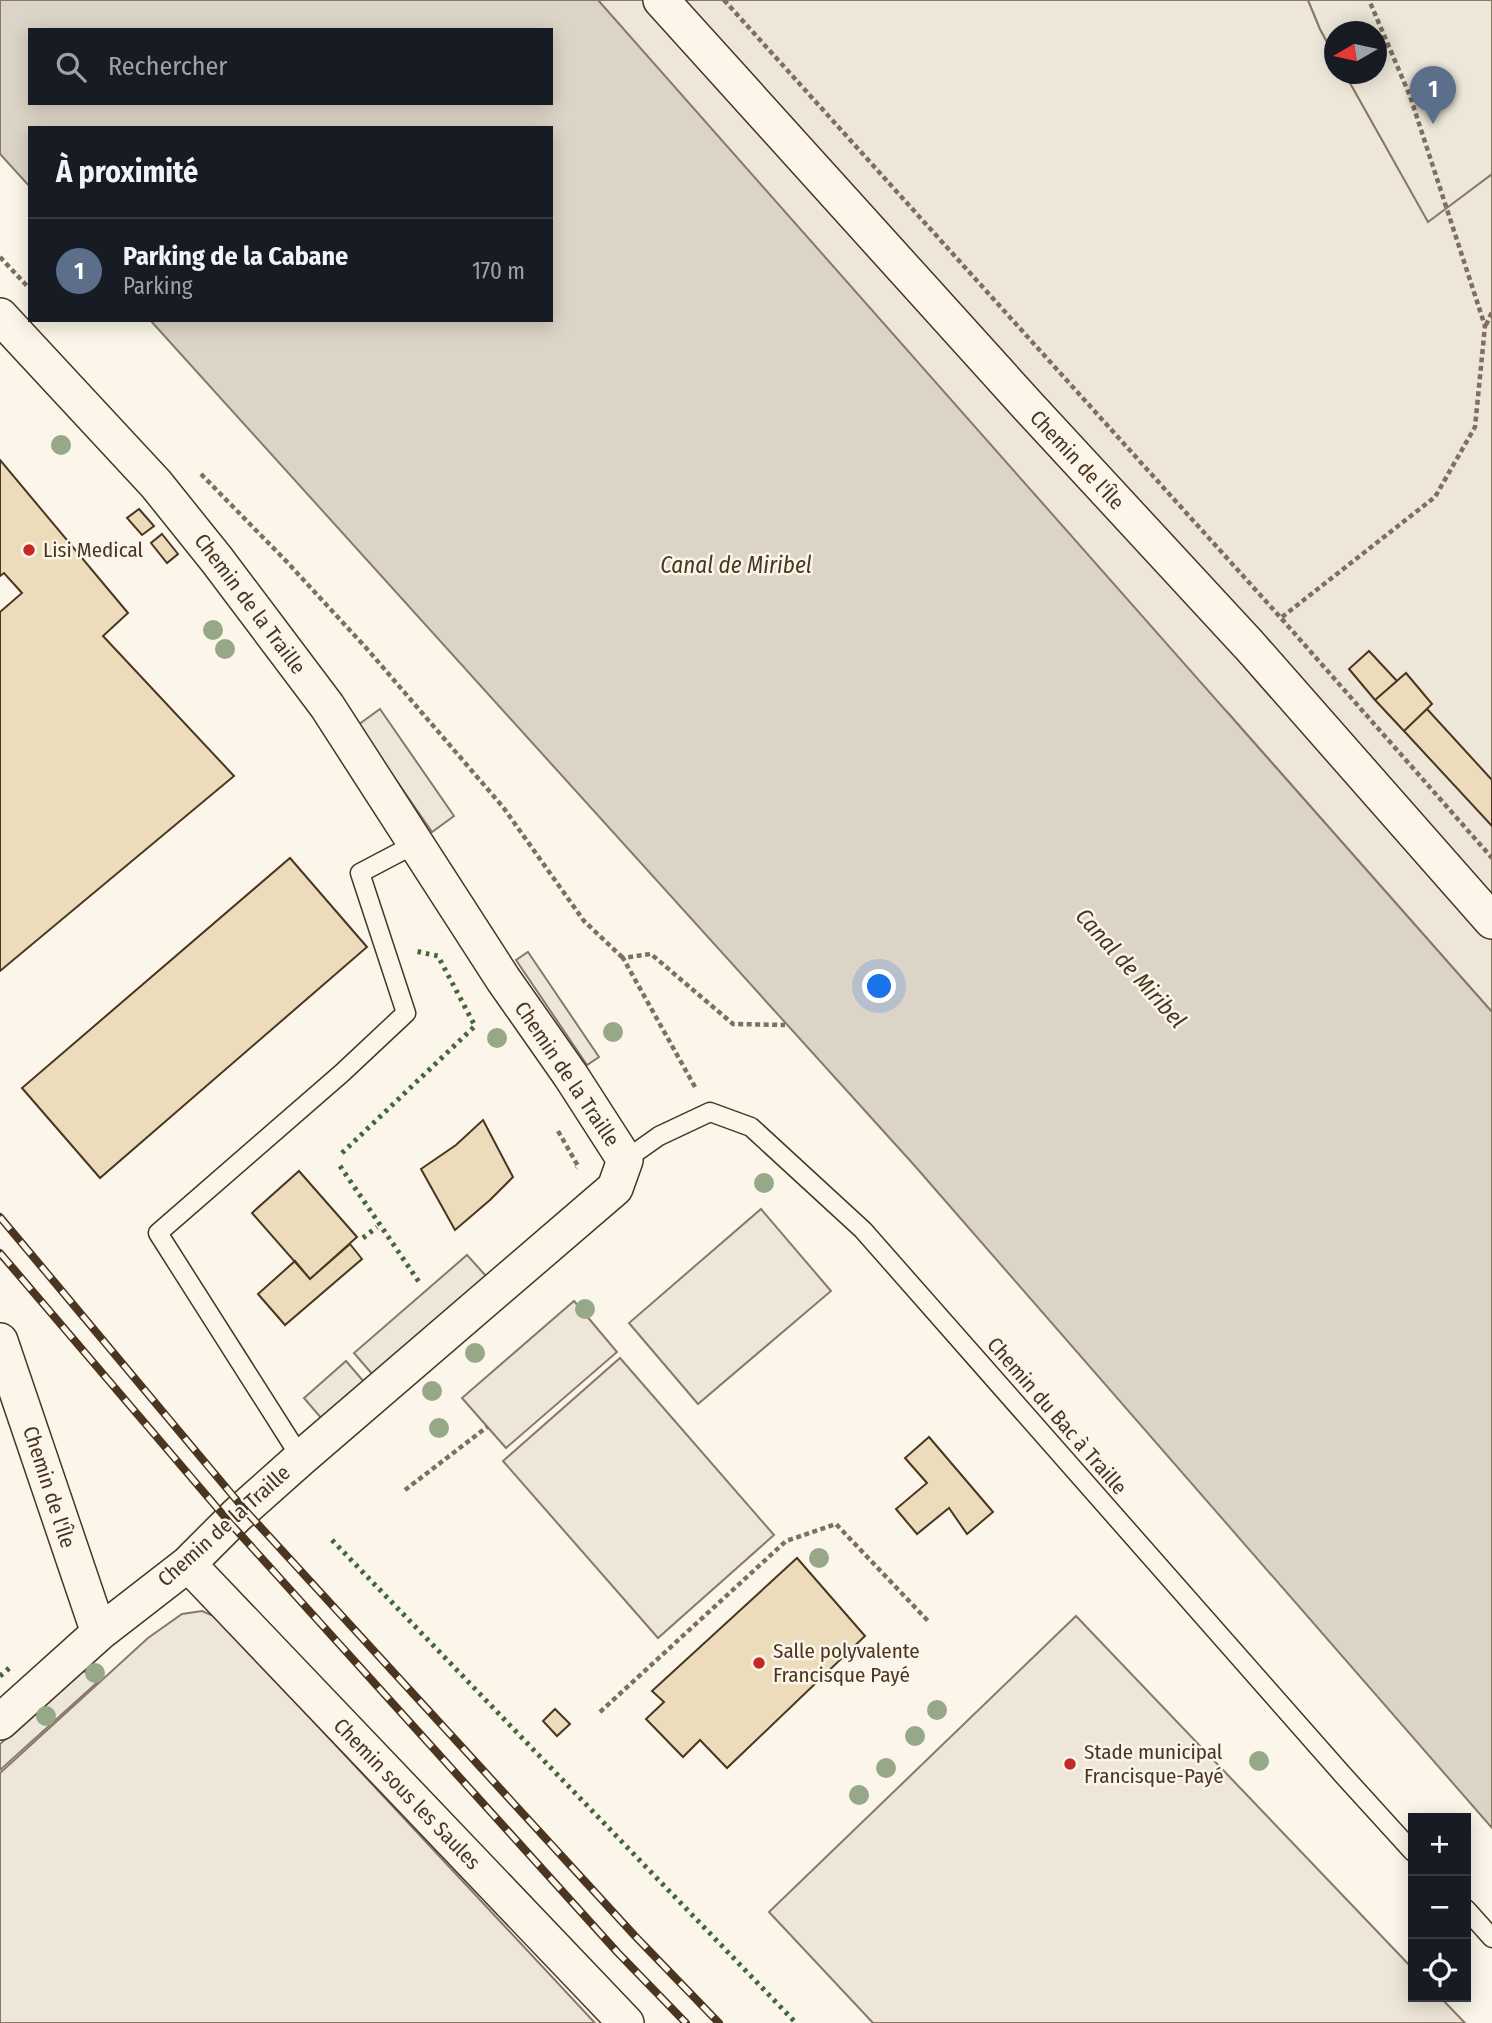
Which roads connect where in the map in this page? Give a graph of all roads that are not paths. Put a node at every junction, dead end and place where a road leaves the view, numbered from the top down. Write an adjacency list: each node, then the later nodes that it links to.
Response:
1 (661, 0): 4 (street, Chemin de l'Île)
2 (0, 316): 3 (street, Chemin de la Traille)
3 (417, 843): 5 (street, Chemin de la Traille); 7 (lane)
4 (1492, 921)
5 (625, 1160): 7 (street, Chemin de la Traille); 11 (lane, Chemin du Bac à Traille)
6 (0, 1341): 9 (street, Chemin de l'Île)
7 (300, 1458): 8 (street, Chemin de la Traille)
8 (188, 1564): 9 (street, Chemin de la Traille); 14 (street, Chemin sous les Saules)
9 (99, 1633): 10 (street, Chemin de la Traille)
10 (0, 1722)
11 (1408, 1846)
12 (1471, 1915): 13 (lane)
13 (1492, 1938)
14 (626, 2023)

